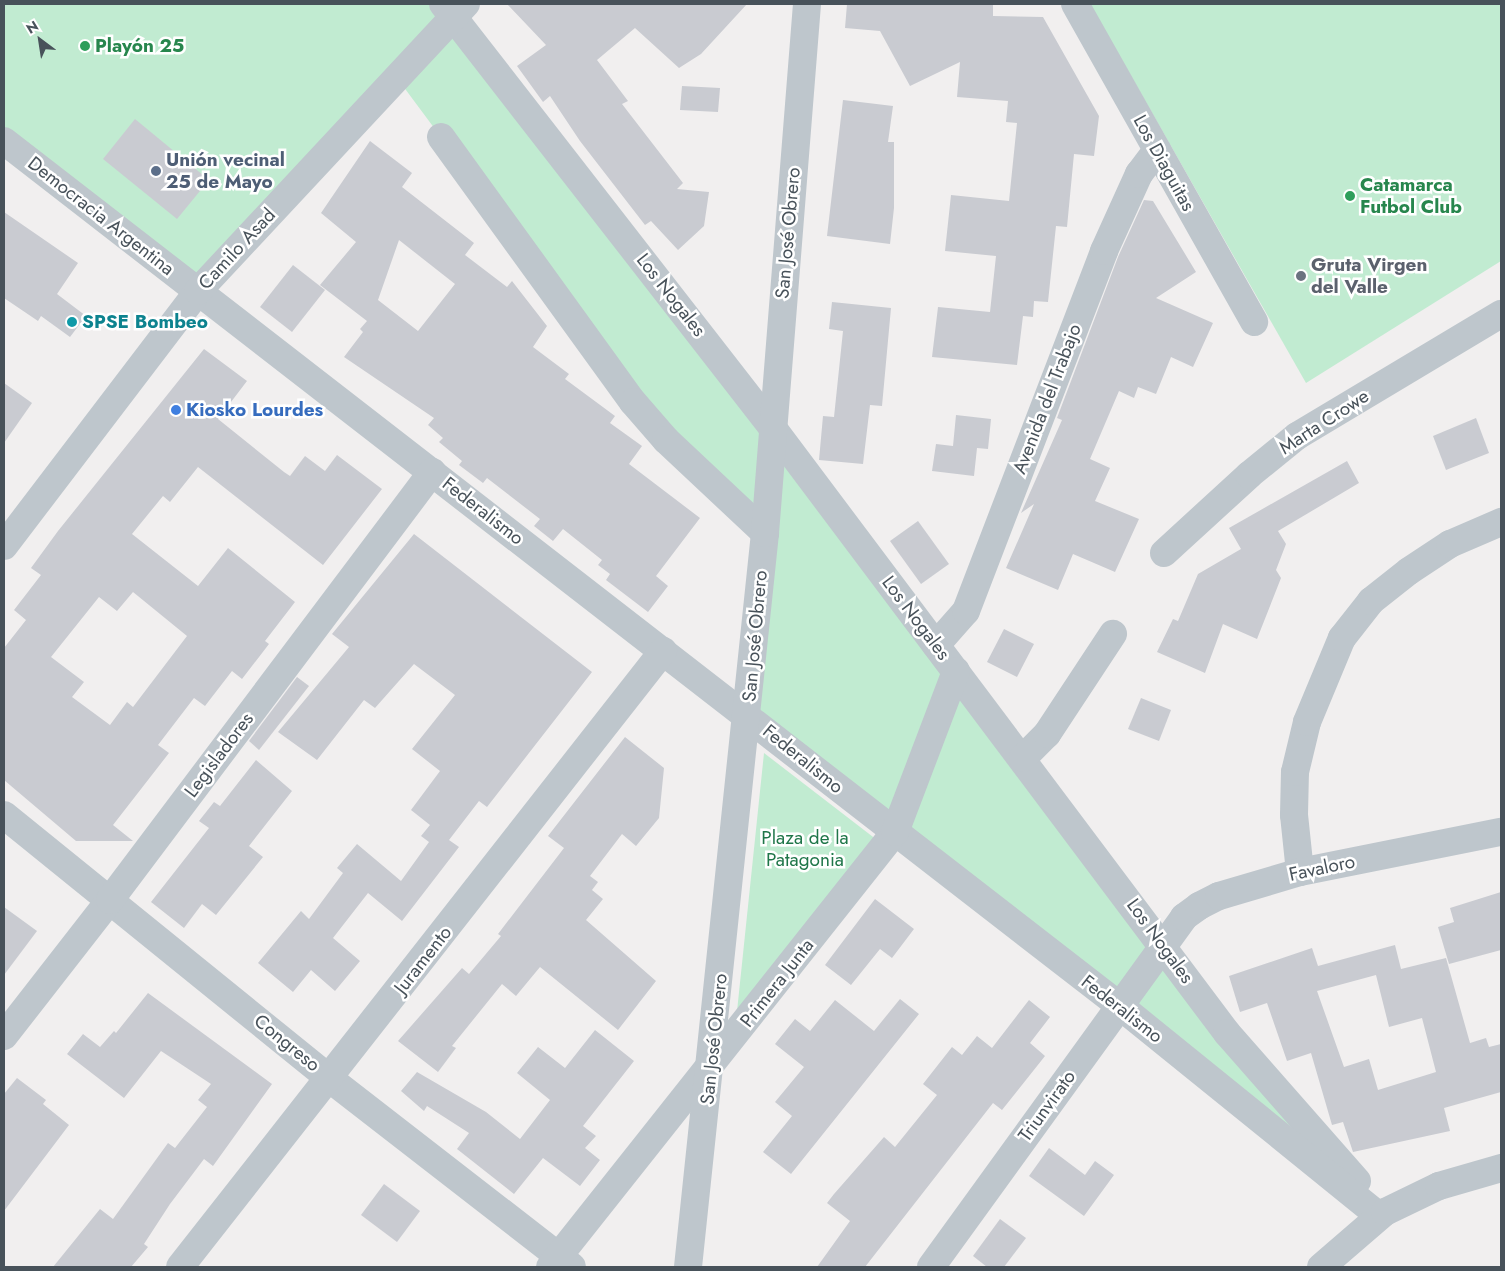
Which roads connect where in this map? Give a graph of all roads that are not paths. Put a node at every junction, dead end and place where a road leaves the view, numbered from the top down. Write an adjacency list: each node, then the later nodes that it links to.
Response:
1 (807, 4): 10 (street, San José Obrero)
2 (1075, 4): 6 (street, Los Diaguitas)
3 (454, 8): 7 (street, Camilo Asad); 10 (street, Los Nogales)
4 (441, 137): 13 (street)
5 (4, 141): 7 (street, Democracia Argentina)
6 (1157, 150): 9 (street, Los Diaguitas); 17 (street, Avenida del Trabajo)
7 (198, 291): 11 (street, Federalismo); 14 (street, Camilo Asad)
8 (1501, 314): 15 (street, Marta Crowe)
9 (1254, 322)
10 (772, 427): 13 (street, San José Obrero); 17 (street, Los Nogales)
11 (432, 472): 18 (street, Federalismo); 26 (street, Legisladores)
12 (1501, 522): 25 (street)
13 (765, 533): 20 (street, San José Obrero)
14 (4, 546)
15 (1164, 553)
16 (1113, 634): 21 (street)
17 (936, 645): 19 (street, Los Nogales)
18 (663, 651): 20 (street, Federalismo); 31 (street, Juramento)
19 (956, 671): 21 (street, Los Nogales); 23 (street, Primera Junta)
20 (748, 715): 23 (street, Federalismo); 30 (street, San José Obrero)
21 (1023, 758): 27 (street, Los Nogales)
22 (4, 815): 26 (street, Congreso)
23 (895, 832): 28 (street, Federalismo); 30 (street, Primera Junta)
24 (1501, 832): 25 (street, Favaloro)
25 (1300, 872): 27 (street, Favaloro)
26 (110, 900): 29 (street, Legisladores); 31 (street, Congreso)
27 (1165, 946): 28 (street, Triunvirato); 33 (street, Los Nogales)
28 (1120, 1006): 33 (street, Federalismo); 37 (street, Triunvirato)
29 (4, 1036)
30 (711, 1066): 34 (street, Primera Junta); 36 (street, San José Obrero)
31 (330, 1079): 34 (street, Congreso); 35 (street, Juramento)
32 (1501, 1168): 33 (street)
33 (1382, 1214): 38 (street)
34 (560, 1264)
35 (180, 1267)
36 (688, 1267)
37 (931, 1267)
38 (1321, 1267)

